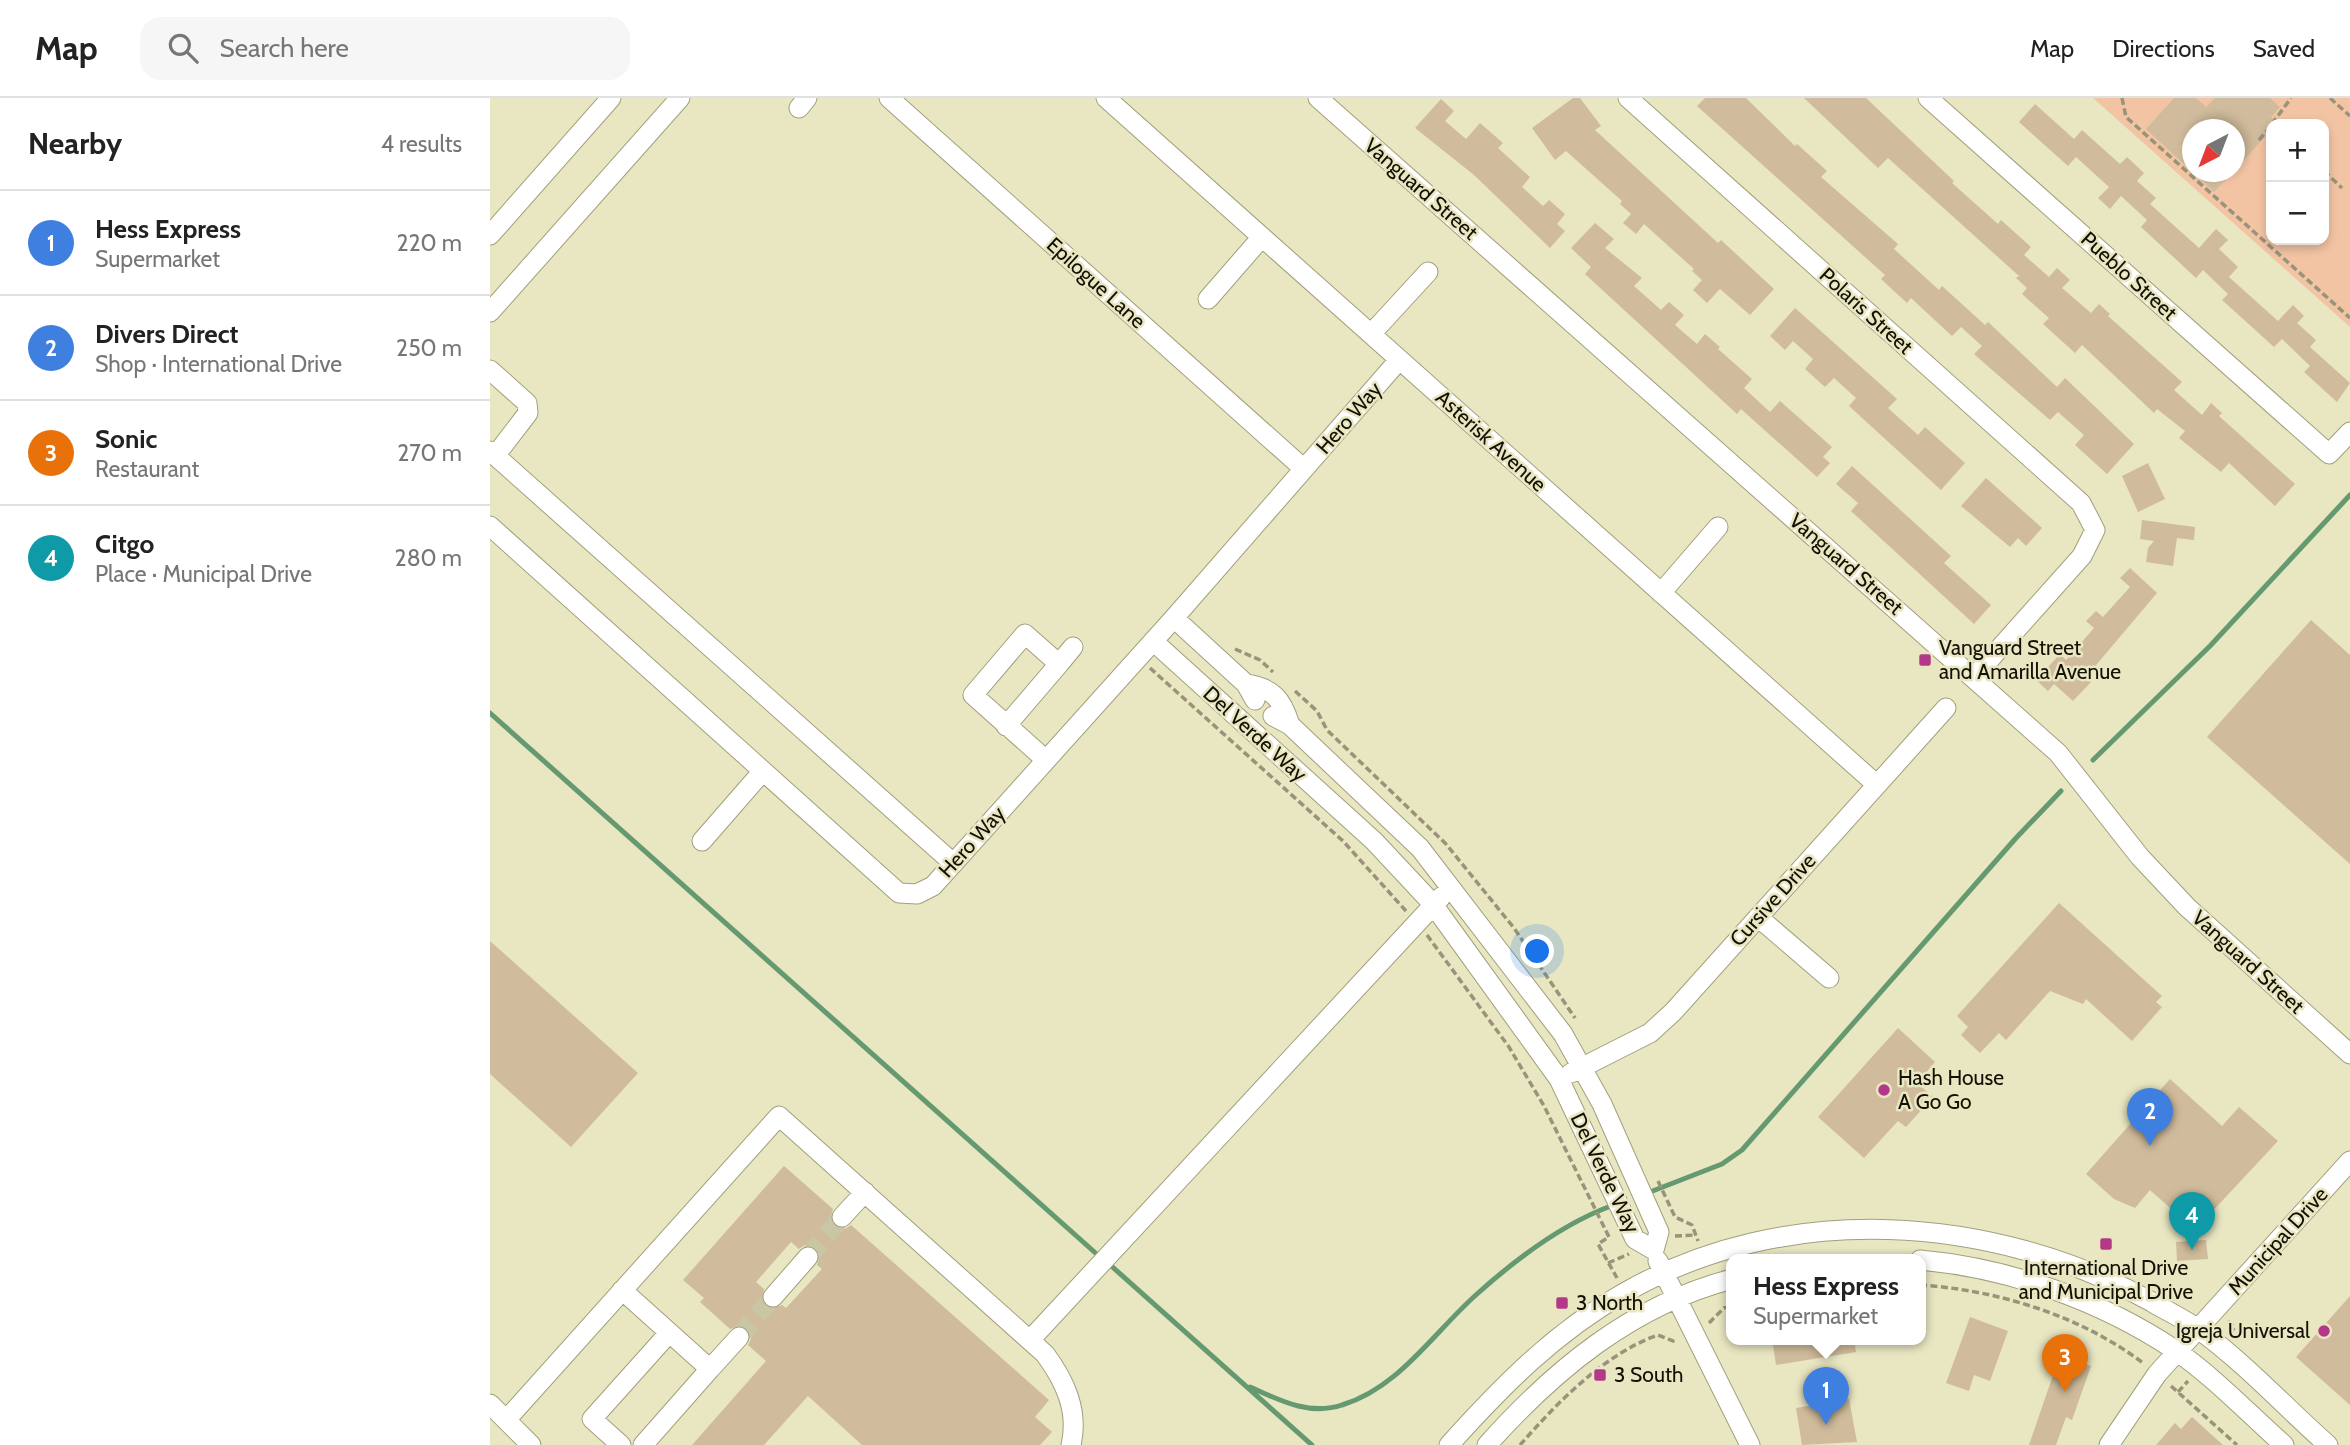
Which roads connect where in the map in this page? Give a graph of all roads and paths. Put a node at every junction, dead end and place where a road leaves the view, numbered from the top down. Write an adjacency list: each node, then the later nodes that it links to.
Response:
1 (611, 98): 17 (street)
2 (680, 98): 21 (street)
3 (889, 98): 28 (street, Epilogue Lane)
4 (1106, 98): 18 (street, Asterisk Avenue)
5 (1318, 98): 36 (street, Vanguard Street)
6 (1628, 98): 36 (street, Polaris Street)
7 (1928, 98): 26 (street, Pueblo Street)
8 (2122, 98): 22 (path)
9 (2291, 98): 12 (path)
10 (2330, 98): 11 (path)
11 (2350, 116)
12 (2276, 119)
13 (2266, 132): 14 (path)
14 (2259, 140)
15 (2329, 176): 16 (path)
16 (2342, 188)
17 (490, 235)
18 (1262, 237): 20 (street); 23 (street, Asterisk Avenue)
19 (1428, 272): 23 (street)
20 (1208, 299)
21 (490, 312)
22 (2350, 318)
23 (1371, 334): 24 (street, Asterisk Avenue)
24 (1399, 360): 28 (street, Hero Way); 31 (street, Asterisk Avenue)
25 (493, 378): 27 (street)
26 (2350, 432)
27 (492, 454): 45 (street)
28 (1304, 469): 32 (street, Hero Way)
29 (490, 526): 42 (street, Hero Way)
30 (1718, 527): 31 (street)
31 (1661, 593): 43 (street, Asterisk Avenue)
32 (1174, 618): 33 (street, Hero Way); 38 (street, Del Verde Way)
33 (1153, 641): 40 (street, Del Verde Way); 41 (street, Hero Way)
34 (1073, 648): 35 (street)
35 (1059, 664): 39 (street); 39 (street)
36 (1974, 677): 50 (street, Vanguard Street)
37 (1946, 708): 43 (street, Cursive Drive)
38 (1281, 721): 40 (street); 46 (street, Del Verde Way)
39 (1006, 726): 41 (street)
40 (1270, 747): 47 (street, Del Verde Way)
41 (1046, 761): 45 (street, Hero Way)
42 (764, 771): 44 (street); 45 (street, Hero Way)
43 (1877, 785): 48 (street, Cursive Drive)
44 (702, 841)
45 (953, 863)
46 (1453, 888): 47 (street); 51 (street, Del Verde Way)
47 (1432, 903): 52 (street, Del Verde Way); 69 (street)
48 (1758, 917): 49 (street); 51 (street, Cursive Drive)
49 (1829, 978)
50 (2350, 1054)
51 (1582, 1068): 52 (street, Cursive Drive); 56 (street, Del Verde Way)
52 (1559, 1079): 56 (street, Del Verde Way)
53 (2350, 1161): 65 (street, Municipal Drive)
54 (865, 1192): 55 (street); 62 (street); 69 (street)
55 (842, 1217)
56 (1654, 1250): 59 (street)
57 (808, 1257): 63 (street)
58 (1926, 1261): 70 (street)
59 (1663, 1273): 64 (street); 65 (street); 79 (street)
60 (1726, 1281): 64 (street)
61 (1926, 1285): 72 (path)
62 (622, 1290): 66 (street); 74 (street)
63 (773, 1297)
64 (1676, 1299): 80 (street); 82 (street)
65 (2198, 1329): 70 (street, Municipal Drive); 86 (street)
66 (669, 1333): 71 (street); 76 (street)
67 (739, 1337): 71 (street)
68 (1650, 1338): 81 (path)
69 (1030, 1340): 78 (street)
70 (2176, 1351): 72 (street, Municipal Drive); 85 (street)
71 (710, 1369): 77 (street)
72 (2157, 1374): 83 (street, Municipal Drive); 84 (path)
73 (490, 1404): 74 (street)
74 (507, 1419): 75 (street)
75 (531, 1445)
76 (621, 1445)
77 (643, 1445)
78 (1071, 1445)
79 (1449, 1445)
80 (1487, 1445)
81 (1520, 1445)
82 (1750, 1445)
83 (2109, 1445)
84 (2237, 1445)
85 (2284, 1445)
86 (2328, 1445)

